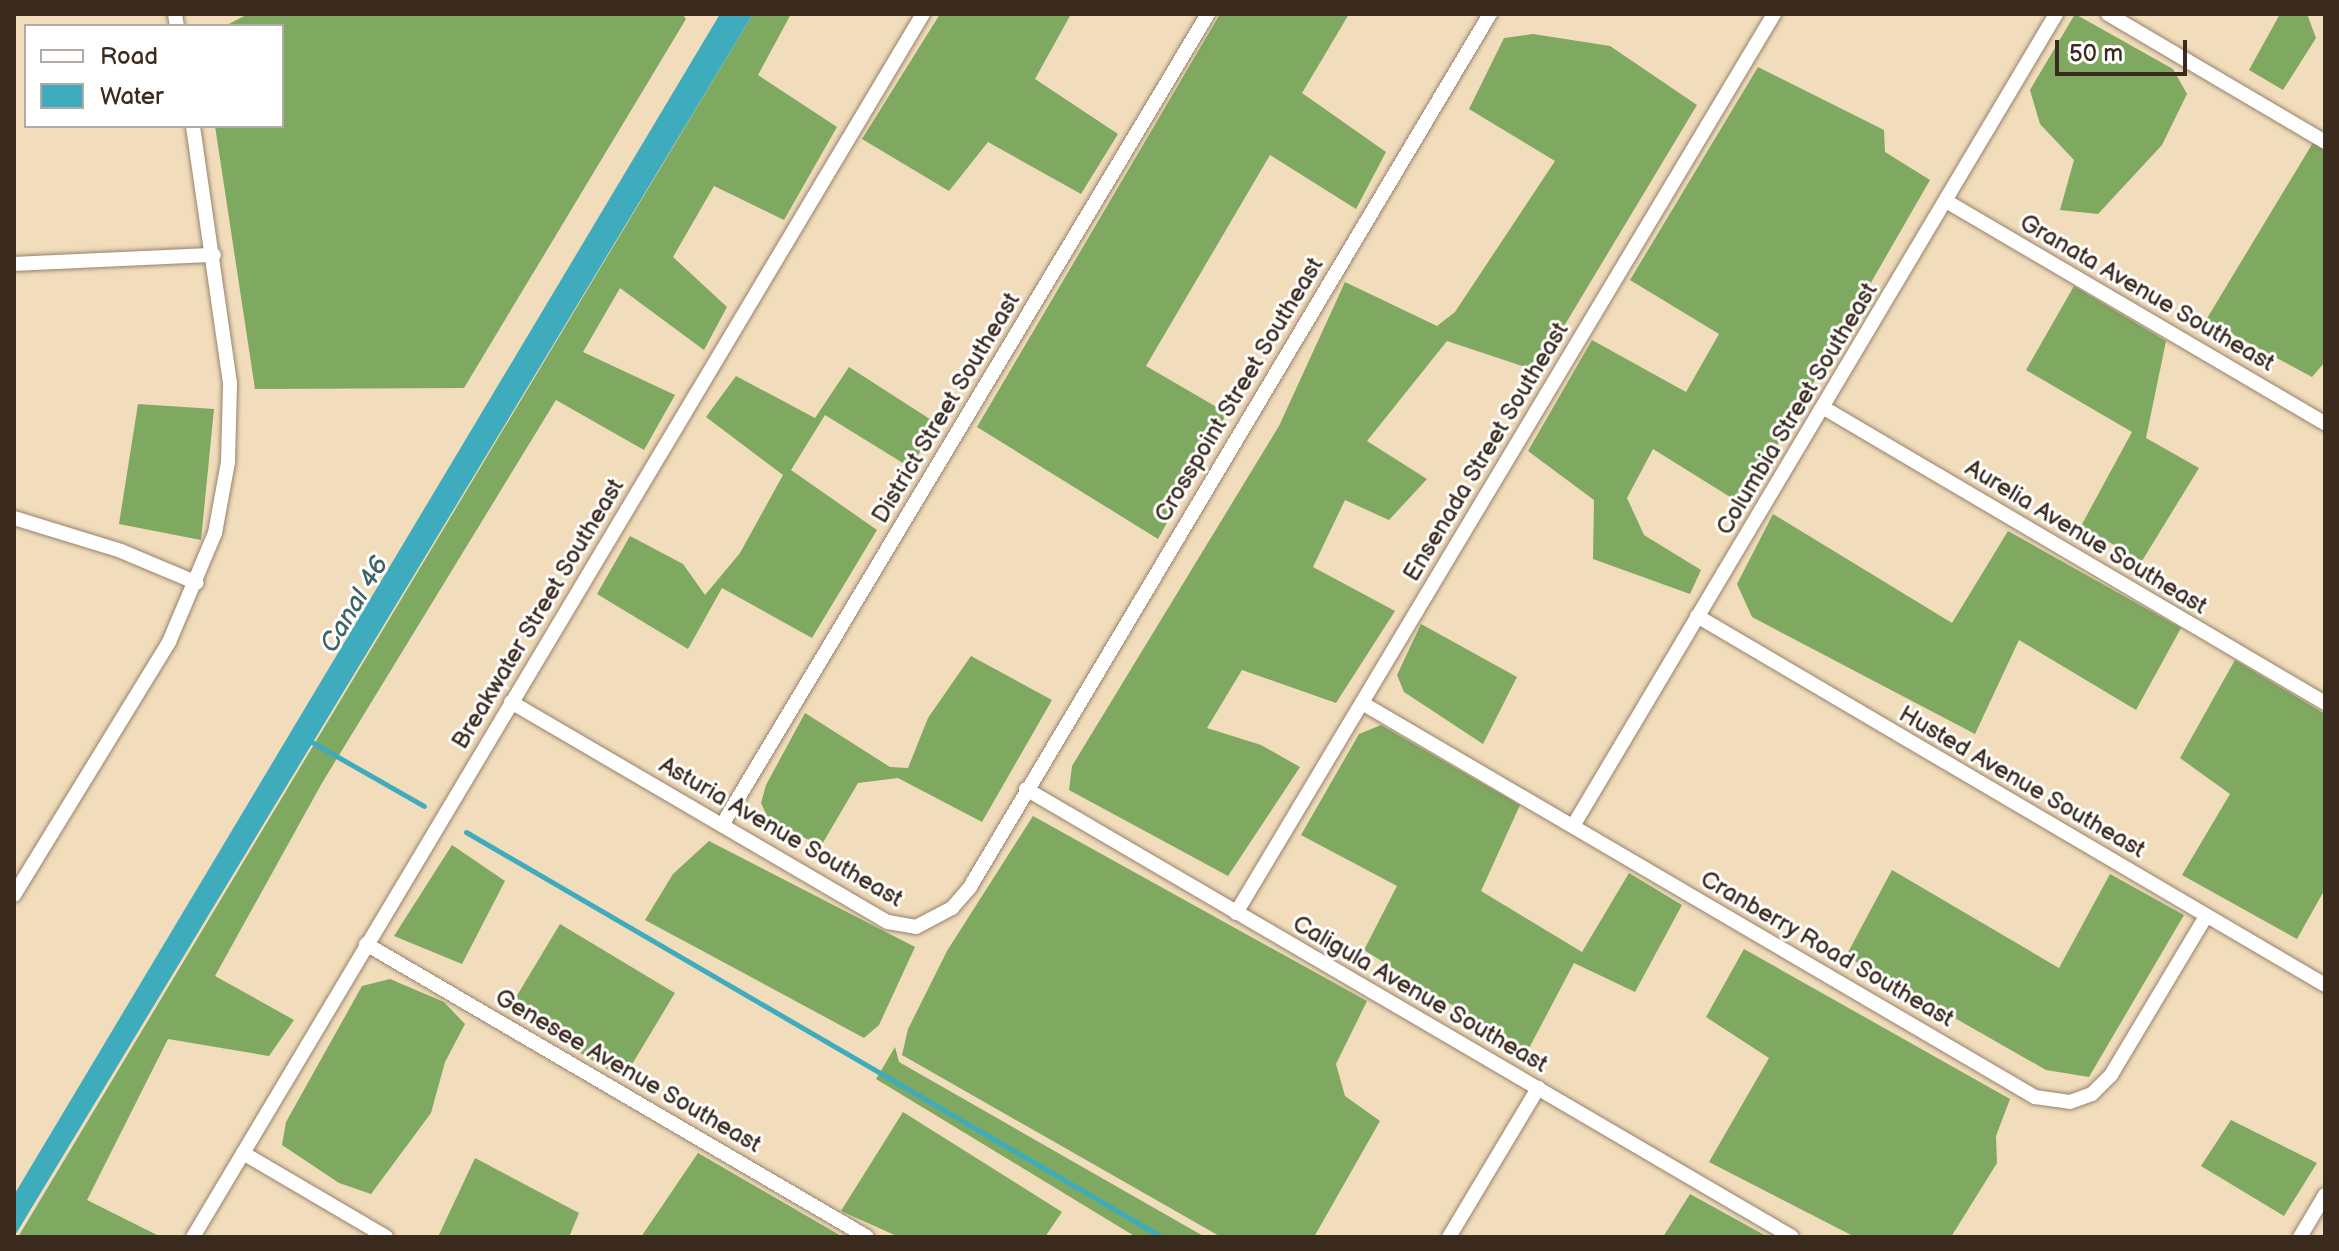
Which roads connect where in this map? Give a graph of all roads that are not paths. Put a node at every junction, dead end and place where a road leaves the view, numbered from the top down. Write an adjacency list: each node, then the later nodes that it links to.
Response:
1 (923, 14): 17 (street, Breakwater Street Southeast)
2 (1208, 14): 21 (street, District Street Southeast)
3 (1490, 14): 20 (street, Crosspoint Street Southeast)
4 (1774, 14): 18 (street, Ensenada Street Southeast)
5 (2056, 14): 9 (street, Columbia Street Southeast)
6 (2108, 14): 8 (street)
7 (193, 128): 10 (street)
8 (2325, 142)
9 (1946, 201): 12 (street, Columbia Street Southeast); 13 (street, Granata Avenue Southeast)
10 (214, 255): 11 (street); 15 (street)
11 (14, 264)
12 (1824, 408): 16 (street, Columbia Street Southeast); 19 (street, Aurelia Avenue Southeast)
13 (2325, 423)
14 (14, 518): 15 (street)
15 (197, 583): 23 (street)
16 (1697, 616): 22 (street, Columbia Street Southeast); 25 (street, Husted Avenue Southeast)
17 (511, 702): 21 (street, Asturia Avenue Southeast); 26 (street, Breakwater Street Southeast)
18 (1362, 703): 22 (street, Cranberry Road Southeast); 24 (street, Ensenada Street Southeast)
19 (2325, 703)
20 (1026, 789): 21 (street, Asturia Avenue Southeast); 24 (street, Caligula Avenue Southeast)
21 (722, 825)
22 (1573, 826): 25 (street, Cranberry Road Southeast)
23 (14, 895)
24 (1236, 913): 28 (street, Caligula Avenue Southeast)
25 (2206, 916): 27 (street, Husted Avenue Southeast)
26 (366, 944): 29 (street, Breakwater Street Southeast); 33 (street, Genesee Avenue Southeast)
27 (2325, 985)
28 (1538, 1088): 34 (street); 35 (street, Caligula Avenue Southeast)
29 (243, 1153): 31 (street, Breakwater Street Southeast); 32 (street)
30 (2325, 1195): 36 (street)
31 (193, 1237)
32 (386, 1237)
33 (867, 1237)
34 (1449, 1237)
35 (1792, 1237)
36 (2300, 1237)

